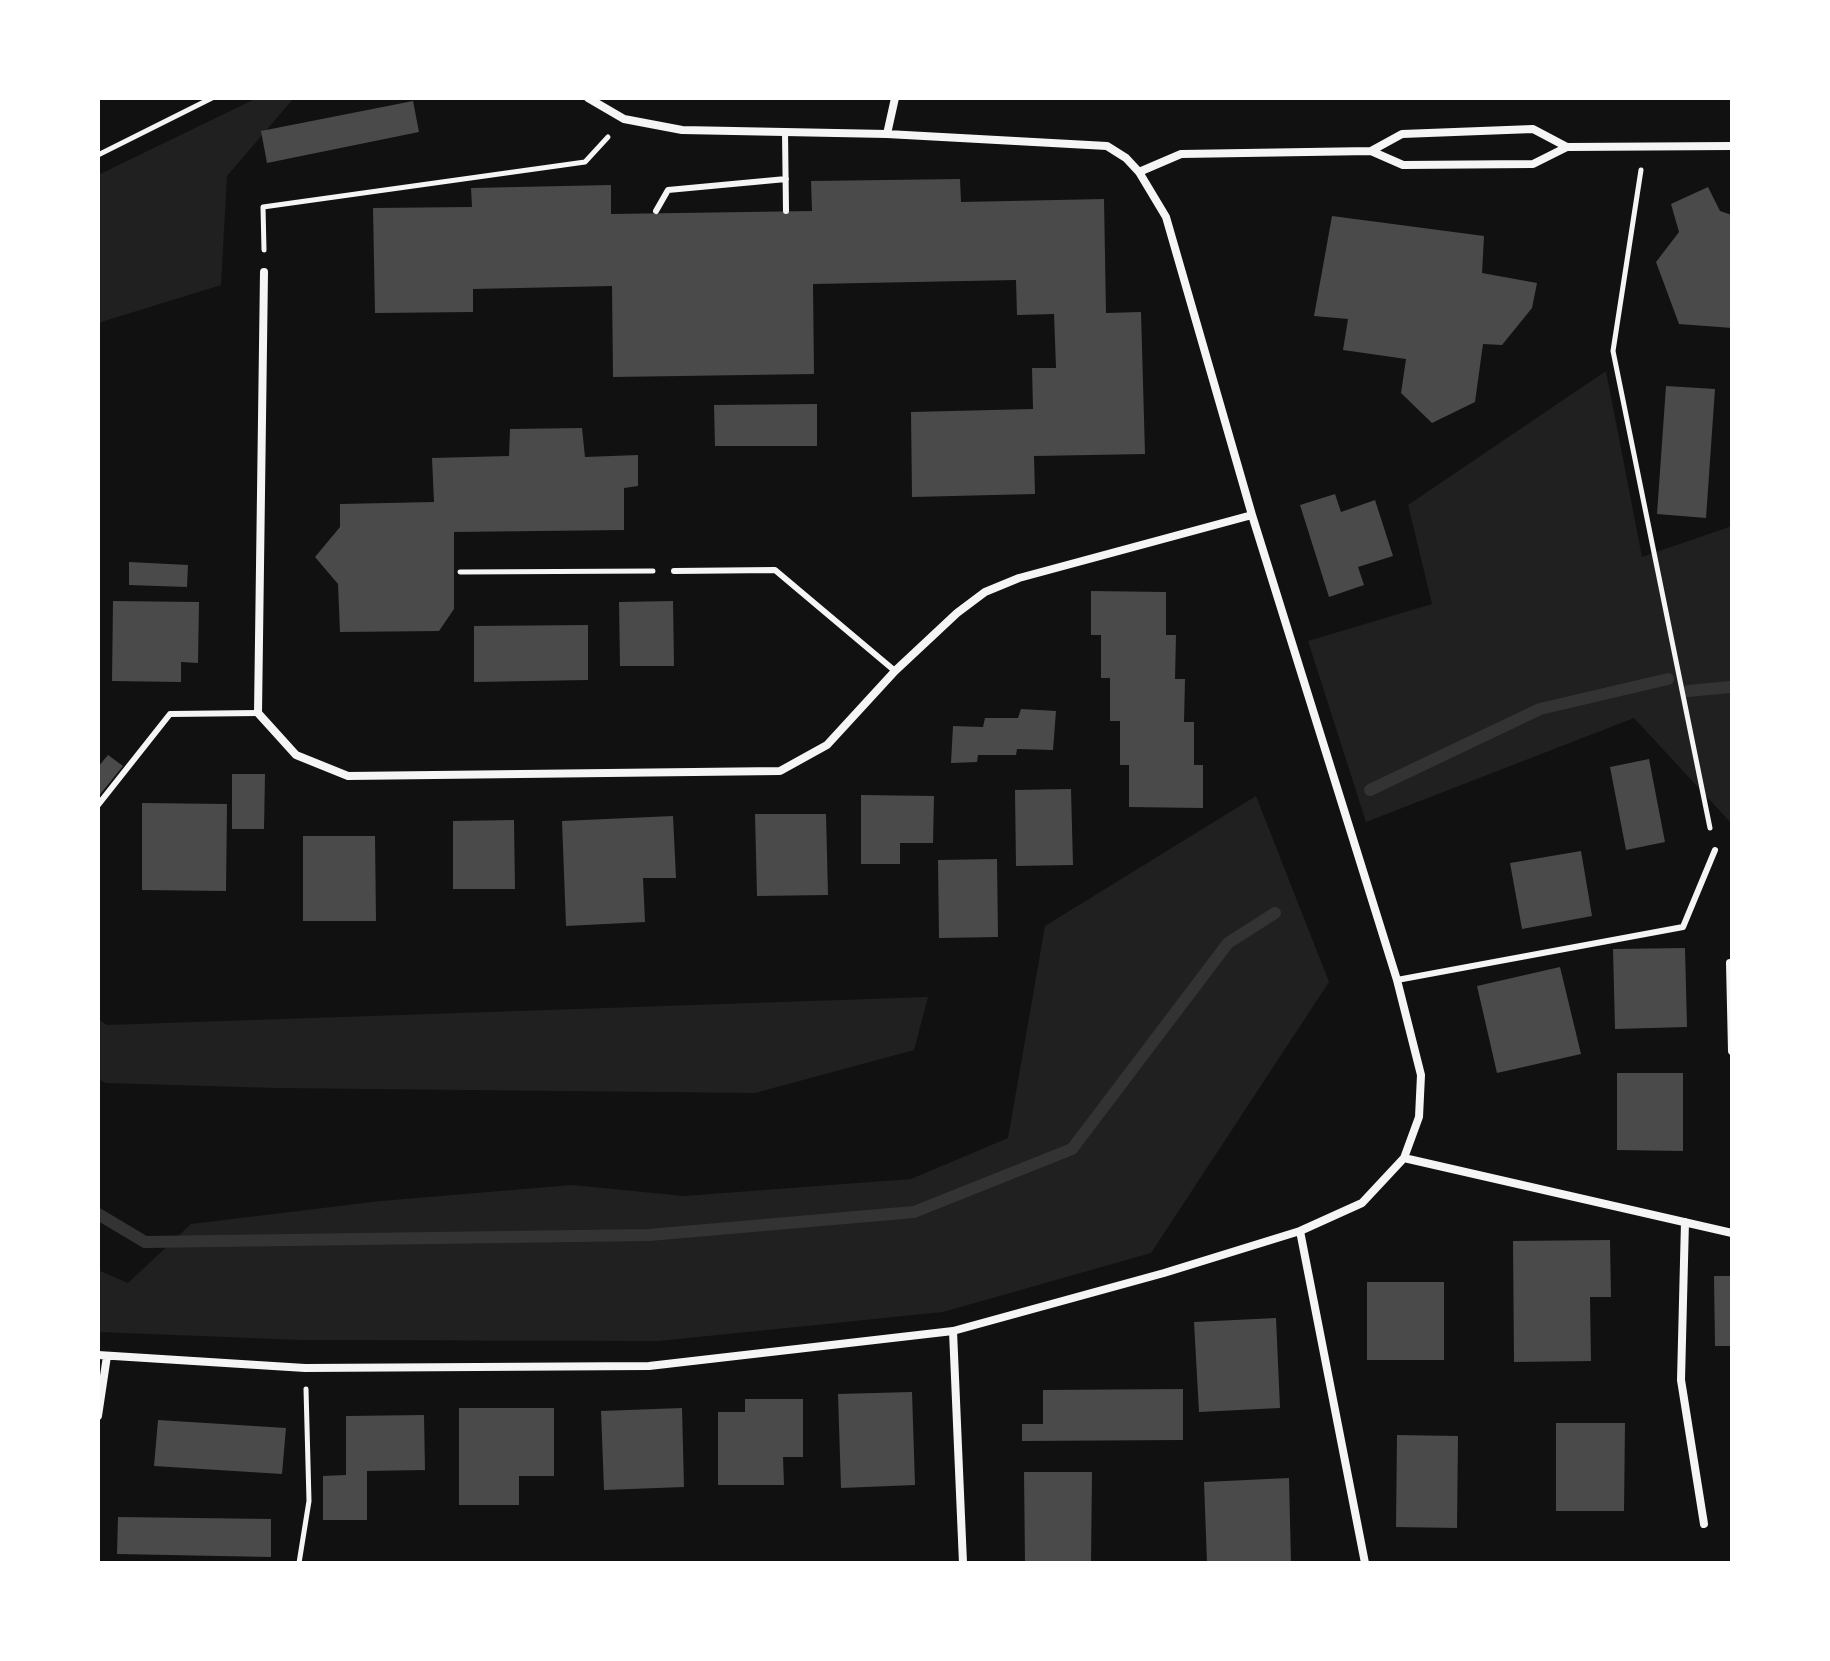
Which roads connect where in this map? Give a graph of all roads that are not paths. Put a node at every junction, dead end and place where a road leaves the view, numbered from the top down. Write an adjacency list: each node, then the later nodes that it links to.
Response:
1 (588, 98): 3 (street)
2 (895, 98): 4 (street)
3 (785, 132): 4 (street); 9 (lane)
4 (887, 134): 8 (street)
5 (1732, 146): 6 (street)
6 (1567, 147): 7 (street); 7 (street)
7 (1371, 151): 8 (street)
8 (1139, 172): 13 (street)
9 (786, 179): 10 (lane); 11 (lane)
10 (656, 211)
11 (786, 211)
12 (264, 272): 16 (street)
13 (1252, 515): 15 (street); 20 (street)
14 (674, 571): 15 (lane)
15 (895, 671): 16 (street)
16 (258, 713): 17 (lane)
17 (98, 805)
18 (1715, 850): 20 (lane)
19 (1730, 963): 21 (street)
20 (1397, 980): 22 (street)
21 (1732, 1051)
22 (1404, 1158): 23 (street); 24 (street)
23 (1685, 1222): 25 (street); 29 (street)
24 (1300, 1231): 26 (street); 31 (street)
25 (1732, 1233)
26 (953, 1331): 27 (street); 30 (street)
27 (102, 1356): 28 (street)
28 (98, 1416)
29 (1704, 1524)
30 (963, 1563)
31 (1365, 1563)

